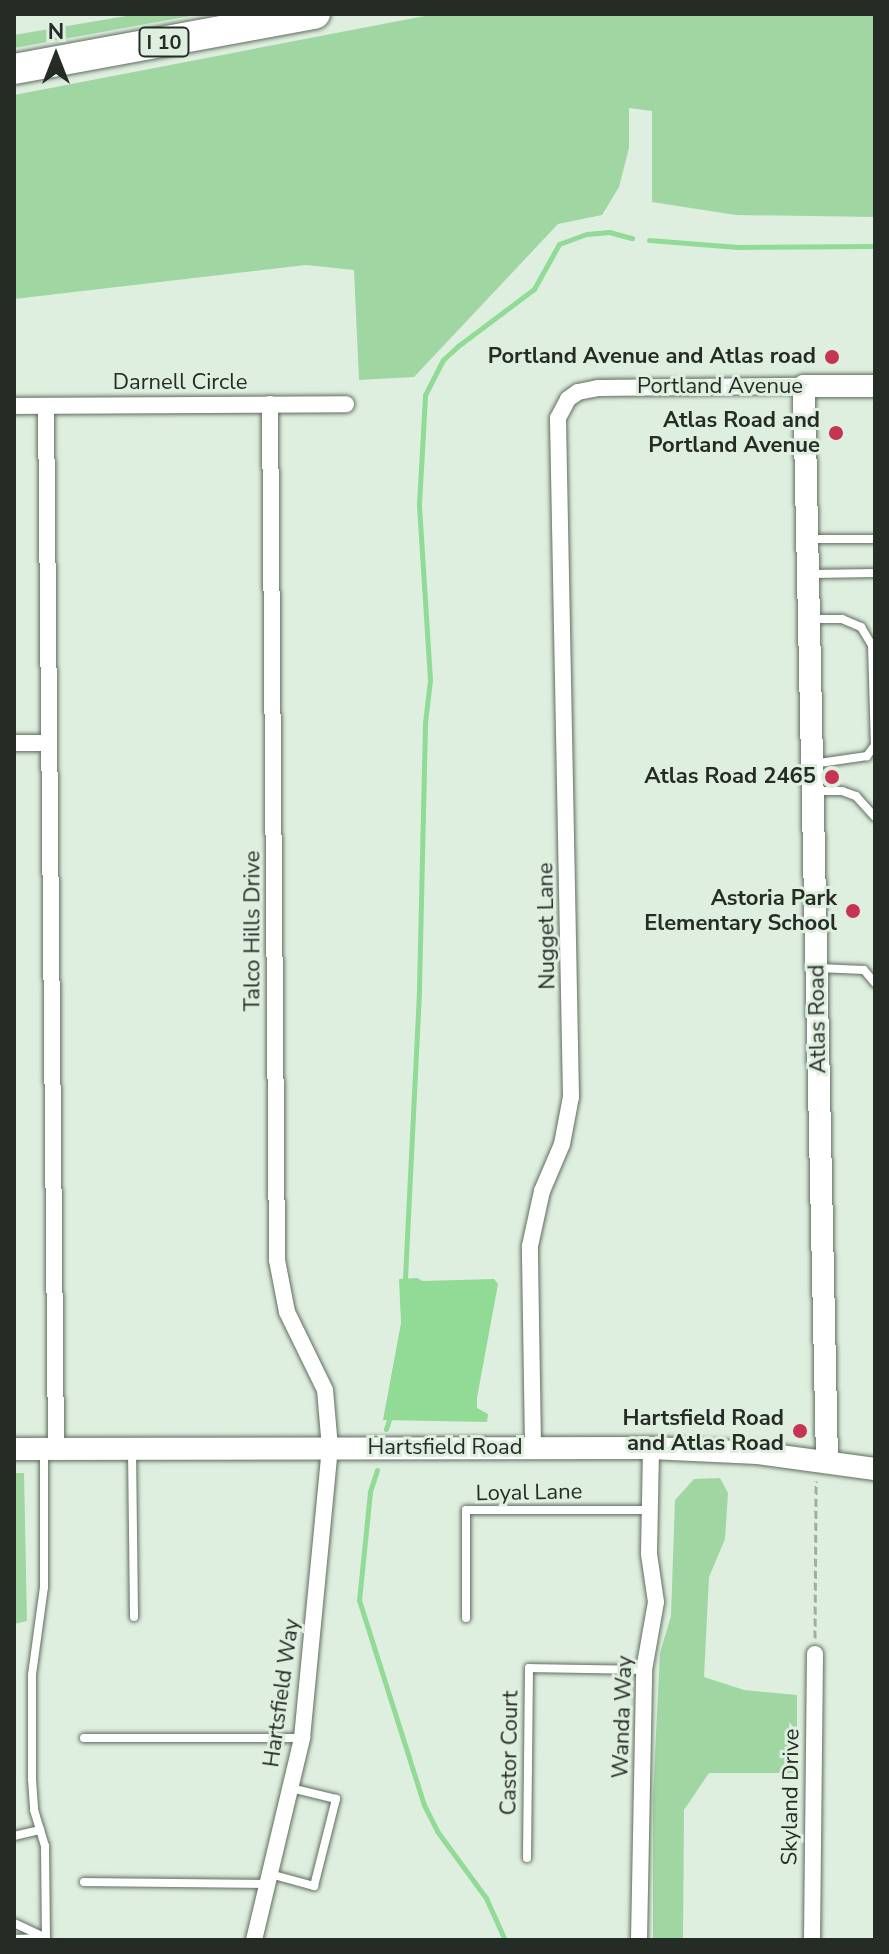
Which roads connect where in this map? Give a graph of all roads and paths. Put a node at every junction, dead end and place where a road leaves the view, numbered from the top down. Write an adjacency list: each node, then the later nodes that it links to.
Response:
1 (315, 14): 2 (highway, I 10)
2 (14, 69)
3 (804, 386): 4 (street, Portland Avenue); 5 (street, Portland Avenue); 10 (street, Atlas Road)
4 (875, 386)
5 (568, 399): 22 (street, Nugget Lane)
6 (270, 404): 7 (street, Darnell Circle); 9 (street, Darnell Circle); 25 (street, Talco Hills Drive)
7 (346, 404)
8 (14, 406): 9 (street, Darnell Circle)
9 (46, 406): 16 (street)
10 (807, 539): 11 (lane); 13 (street, Atlas Road)
11 (875, 539)
12 (875, 573): 13 (lane)
13 (808, 574): 14 (street, Atlas Road)
14 (809, 619): 17 (street, Atlas Road); 17 (lane)
15 (14, 743): 16 (street)
16 (49, 743): 23 (street)
17 (812, 764): 18 (street, Atlas Road)
18 (813, 791): 19 (lane); 20 (street, Atlas Road)
19 (875, 817)
20 (817, 968): 21 (lane); 28 (street, Atlas Road)
21 (875, 983)
22 (533, 1447): 25 (street, Hartsfield Road); 26 (street, Hartsfield Road)
23 (50, 1448): 24 (street, Hartsfield Road); 27 (street, Hartsfield Road); 38 (lane)
24 (132, 1448): 25 (street, Hartsfield Road); 31 (lane)
25 (330, 1448): 36 (street, Hartsfield Way)
26 (651, 1448): 28 (street, Hartsfield Road); 30 (street, Wanda Way)
27 (14, 1449)
28 (822, 1459): 29 (street, Hartsfield Road); 33 (path)
29 (875, 1469)
30 (650, 1510): 32 (lane, Loyal Lane); 34 (street, Wanda Way)
31 (134, 1617)
32 (466, 1618)
33 (815, 1654): 48 (street, Skyland Drive)
34 (644, 1670): 40 (lane, Castor Court); 47 (street, Wanda Way)
35 (84, 1738): 36 (lane)
36 (302, 1738): 37 (street, Hartsfield Way)
37 (291, 1788): 41 (street, Hartsfield Way); 41 (lane)
38 (40, 1830): 39 (lane); 45 (lane)
39 (14, 1836)
40 (527, 1858)
41 (269, 1879): 42 (lane); 46 (street, Hartsfield Way)
42 (84, 1882)
43 (14, 1923): 45 (lane)
44 (14, 1939): 45 (lane)
45 (46, 1939)
46 (254, 1940)
47 (639, 1940)
48 (812, 1940)

